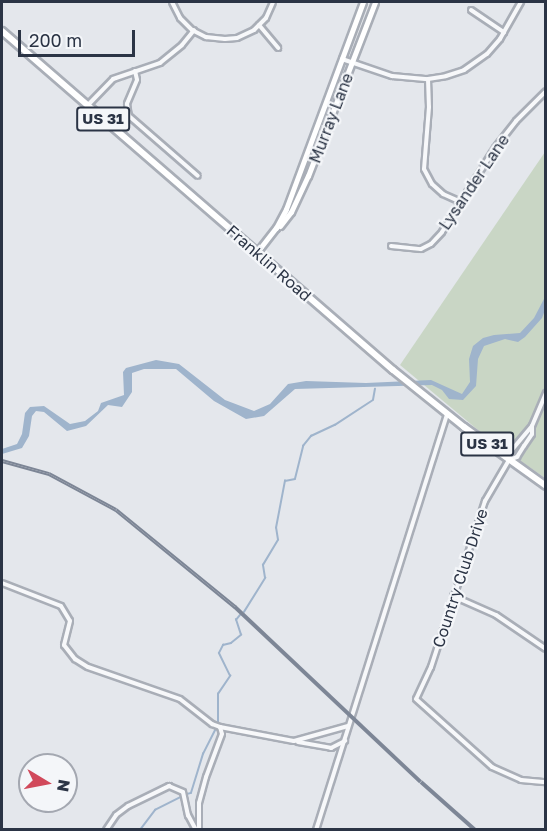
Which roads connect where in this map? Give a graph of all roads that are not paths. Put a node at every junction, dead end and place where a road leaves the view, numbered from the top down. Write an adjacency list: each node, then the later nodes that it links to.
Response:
1 (172, 2): 8 (street)
2 (273, 2): 7 (street)
3 (363, 2): 12 (main road, Murray Lane)
4 (375, 2): 13 (main road, Murray Lane)
5 (521, 2): 10 (street)
6 (471, 10): 10 (street)
7 (259, 25): 8 (street); 11 (street)
8 (194, 30): 14 (street)
9 (2, 31): 17 (main road, Franklin Road / US 31)
10 (504, 32): 15 (street)
11 (278, 48)
12 (342, 59): 13 (street); 20 (main road, Murray Lane)
13 (354, 61): 15 (street); 20 (main road, Murray Lane)
14 (135, 71): 17 (street); 18 (street)
15 (428, 79): 19 (street)
16 (546, 91): 19 (street, Lysander Lane)
17 (88, 105): 22 (main road, Franklin Road / US 31)
18 (198, 176)
19 (461, 202): 21 (street, Lysander Lane)
20 (276, 228): 22 (main road, Murray Lane)
21 (391, 246)
22 (257, 252): 24 (main road, Franklin Road / US 31)
23 (546, 393): 25 (street, Country Club Drive)
24 (447, 414): 26 (main road, Franklin Road / US 31); 31 (street)
25 (532, 426): 26 (street, Country Club Drive); 26 (street, Country Club Drive)
26 (509, 460): 27 (main road, Franklin Road / US 31); 29 (street, Country Club Drive)
27 (546, 486)
28 (2, 583): 32 (street)
29 (453, 596): 30 (street); 35 (street, Country Club Drive)
30 (546, 649)
31 (349, 726): 33 (street); 34 (street)
32 (220, 727): 34 (street); 37 (street)
33 (345, 740): 34 (street); 38 (street)
34 (294, 741)
35 (546, 782)
36 (106, 830): 37 (street)
37 (197, 830)
38 (316, 830)

